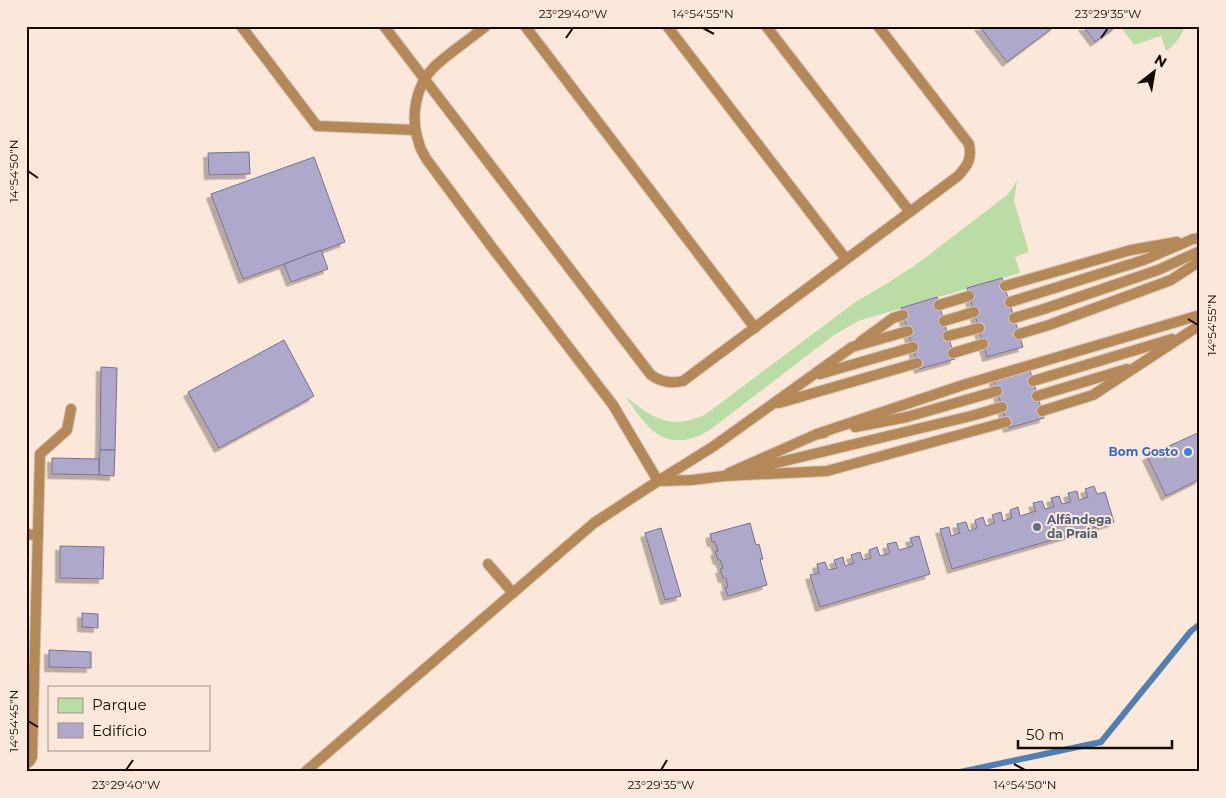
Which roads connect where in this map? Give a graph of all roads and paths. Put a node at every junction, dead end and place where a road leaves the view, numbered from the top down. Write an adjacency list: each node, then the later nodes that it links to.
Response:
1 (241, 26): 9 (lane)
2 (384, 26): 8 (lane)
3 (486, 26): 8 (lane)
4 (525, 26): 25 (lane)
5 (667, 26): 13 (lane)
6 (766, 26): 10 (lane)
7 (878, 26): 10 (lane)
8 (425, 80): 9 (lane); 25 (lane)
9 (415, 130): 48 (lane)
10 (910, 212): 13 (lane)
11 (1196, 238): 15 (lane); 17 (lane)
12 (1200, 251): 22 (lane)
13 (846, 259): 25 (lane)
14 (1200, 261): 28 (lane)
15 (1005, 286)
16 (969, 296): 18 (lane)
17 (1010, 302)
18 (939, 305)
19 (974, 312): 23 (lane)
20 (903, 315): 32 (lane)
21 (1200, 315): 46 (lane)
22 (1014, 318)
23 (944, 321)
24 (1200, 325): 30 (lane)
25 (755, 328)
26 (978, 328): 29 (lane)
27 (908, 331): 32 (lane)
28 (1019, 334)
29 (948, 336)
30 (1182, 336): 36 (lane); 38 (lane)
31 (983, 344): 34 (lane)
32 (852, 347): 37 (lane)
33 (913, 347): 37 (lane)
34 (953, 353)
35 (917, 363): 41 (lane)
36 (1138, 365): 40 (lane); 44 (lane)
37 (811, 376): 41 (lane)
38 (1033, 381)
39 (997, 391): 46 (lane)
40 (1037, 396)
41 (771, 406): 48 (lane)
42 (1002, 407): 47 (lane)
43 (71, 409): 50 (lane)
44 (1042, 411)
45 (1006, 422): 47 (lane)
46 (817, 434): 47 (lane)
47 (724, 476): 48 (lane)
48 (658, 480): 52 (lane)
49 (26, 534): 50 (lane)
50 (38, 535): 53 (lane)
51 (488, 564): 52 (lane)
52 (513, 593): 54 (lane)
53 (26, 764)
54 (305, 772)

